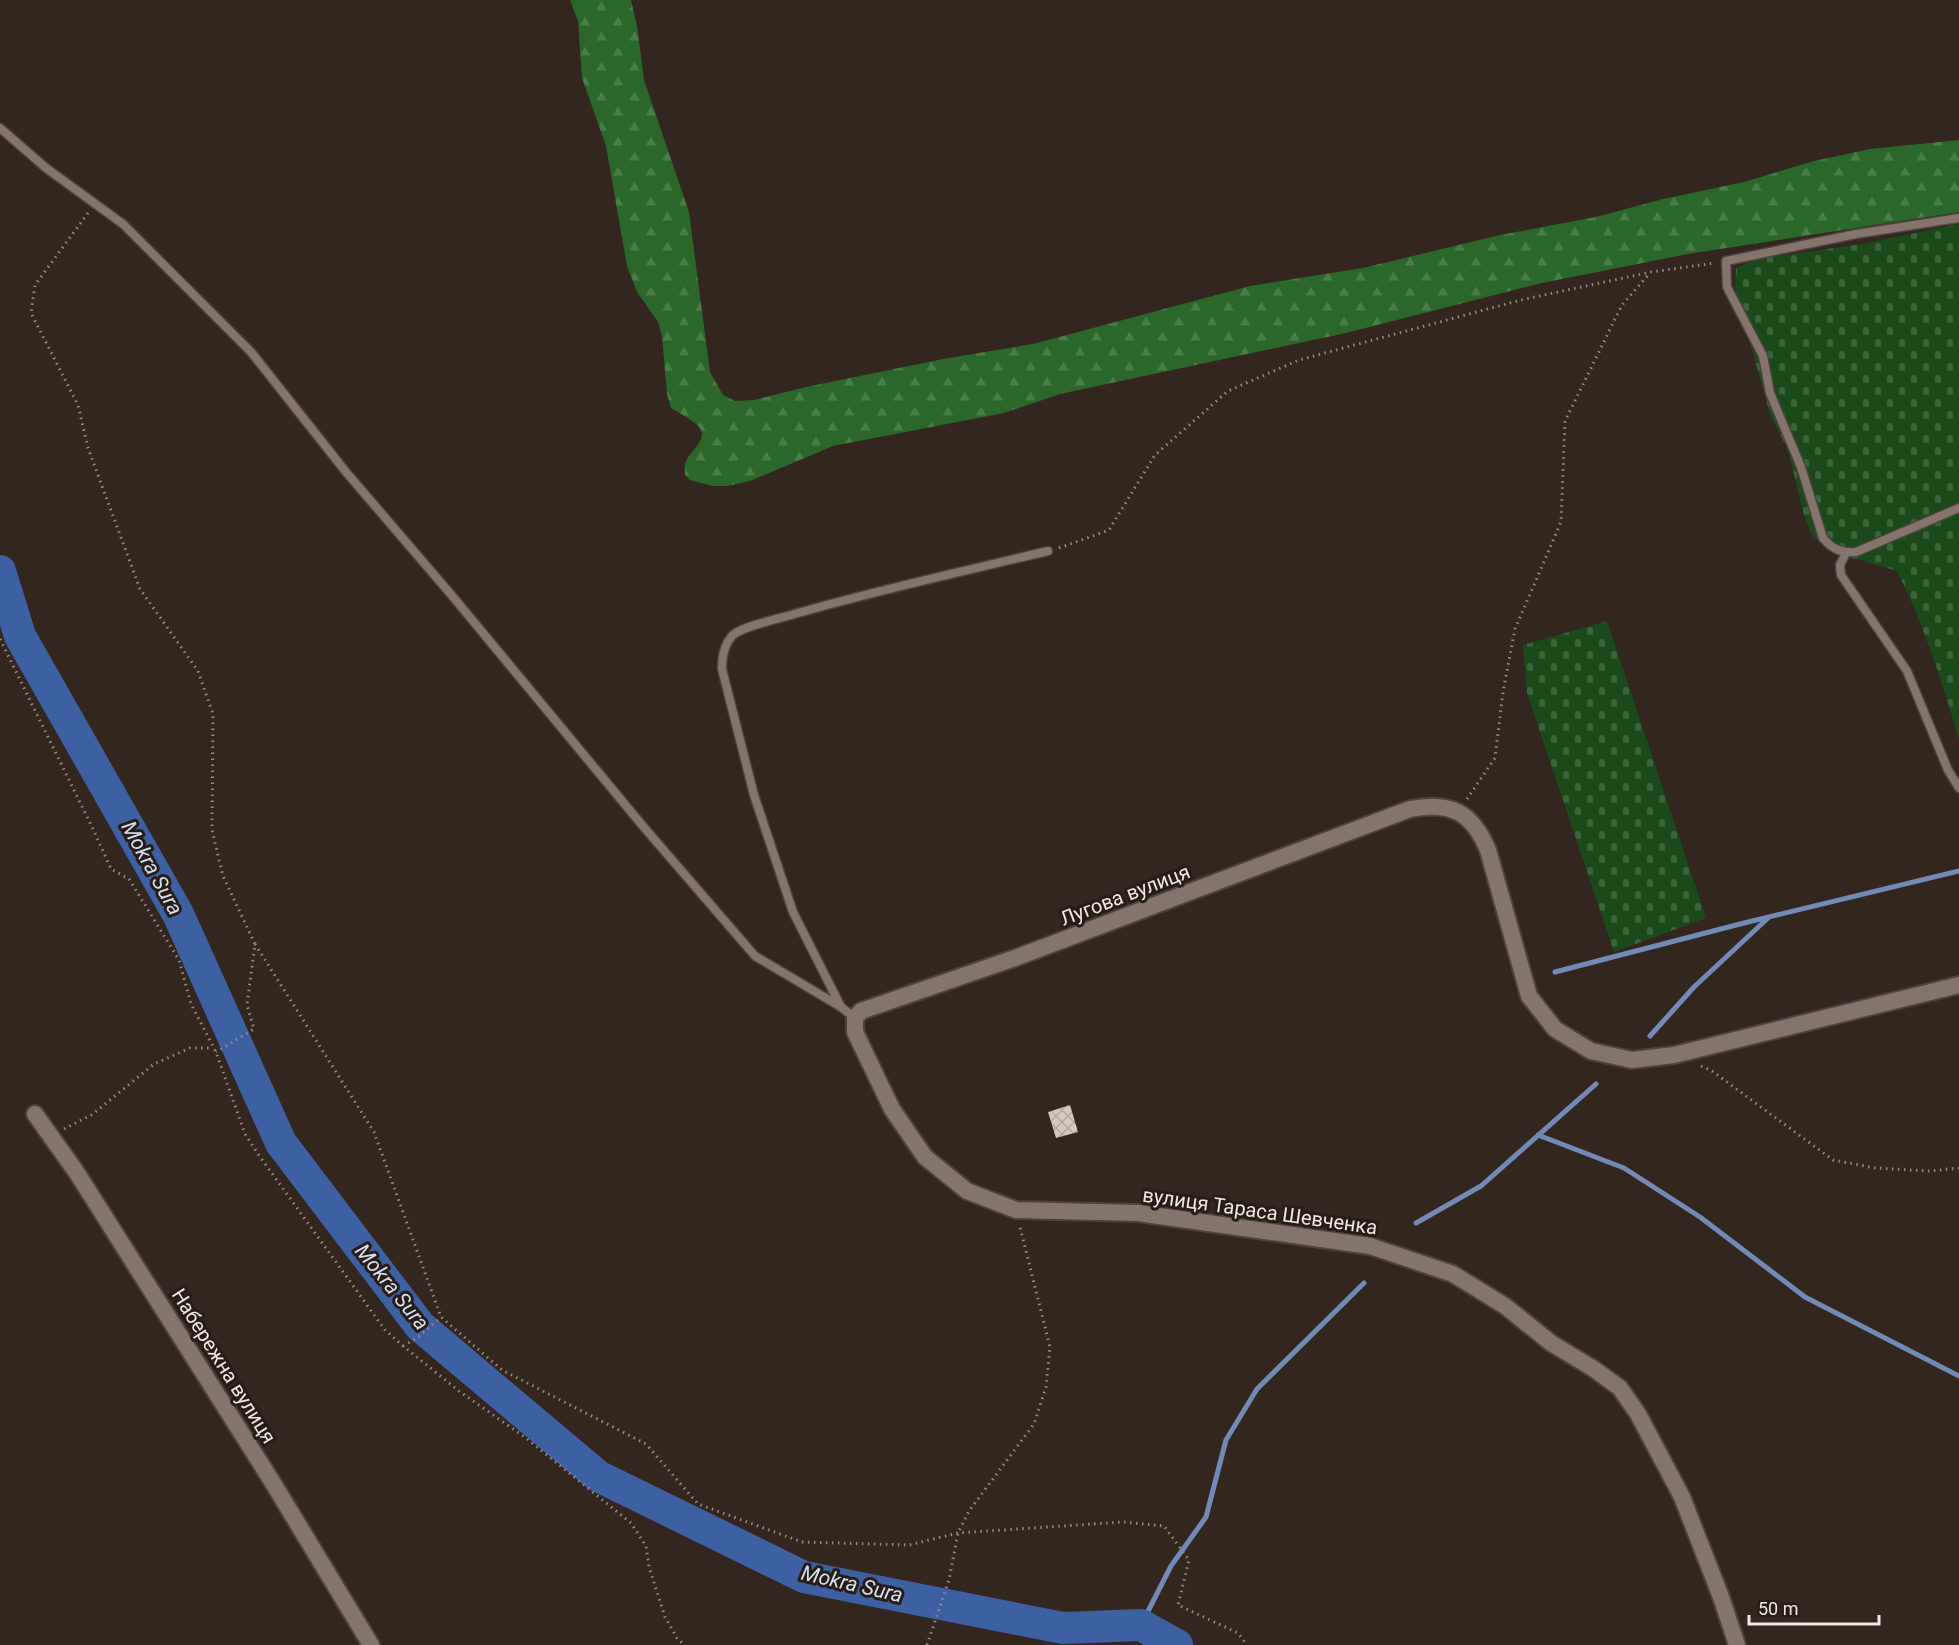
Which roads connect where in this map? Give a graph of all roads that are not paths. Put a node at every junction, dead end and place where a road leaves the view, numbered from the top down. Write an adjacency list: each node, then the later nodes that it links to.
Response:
1 (0, 128): 8 (lane)
2 (1959, 218): 5 (lane)
3 (1959, 507): 5 (lane)
4 (1048, 551): 8 (lane)
5 (1846, 553): 6 (lane)
6 (1959, 788)
7 (1959, 985): 9 (street, Лугова вулиця)
8 (841, 1007): 9 (lane)
9 (855, 1018): 12 (street, вулиця Тараса Шевченка)
10 (35, 1114): 11 (street, Набережна вулиця)
11 (371, 1645)
12 (1737, 1645)

